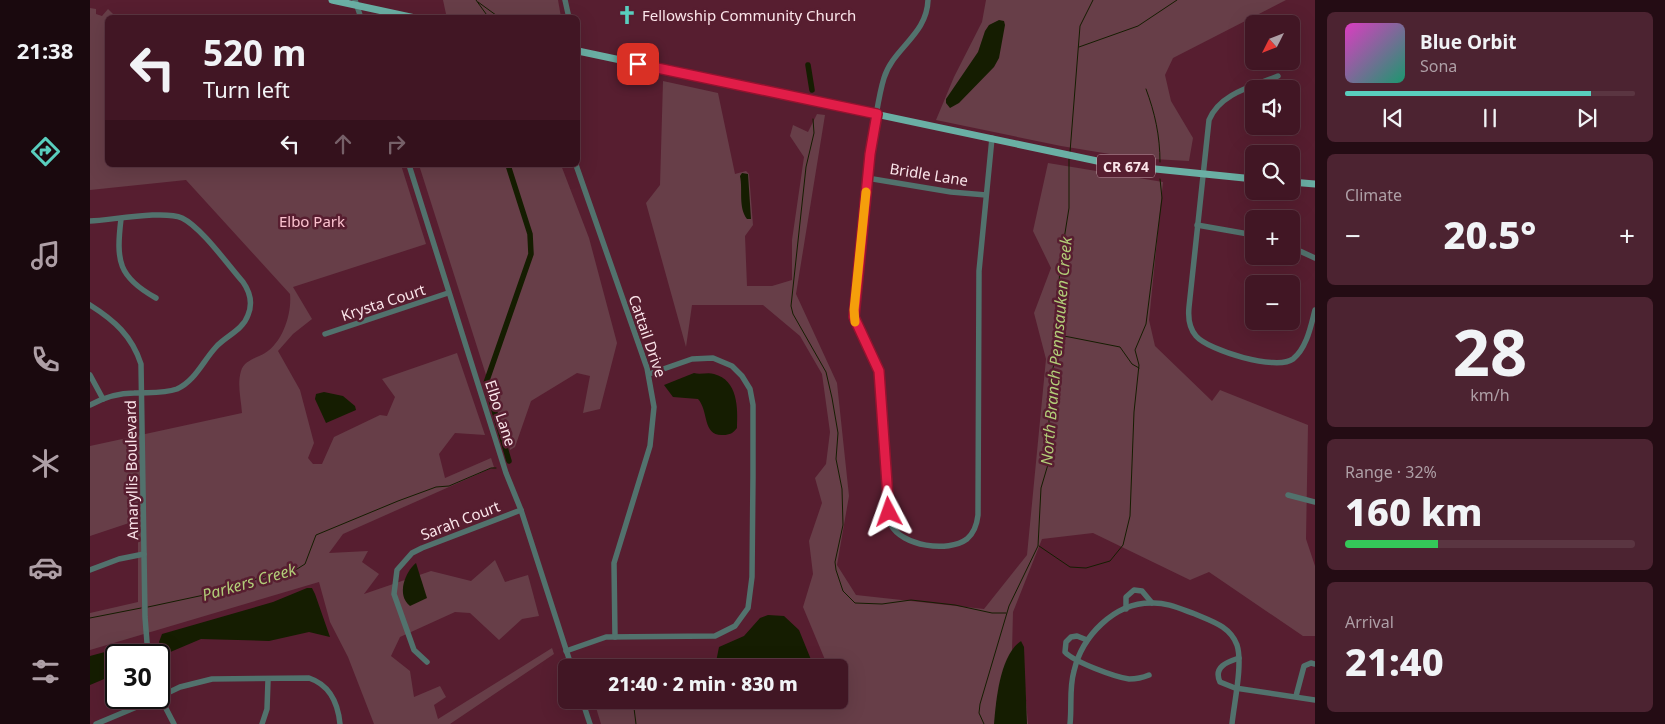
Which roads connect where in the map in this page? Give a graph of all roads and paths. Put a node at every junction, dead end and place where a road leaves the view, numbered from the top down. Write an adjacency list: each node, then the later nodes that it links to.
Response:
1 (332, 0): 4 (main road)
2 (565, 0): 7 (street)
3 (928, 0): 10 (street)
4 (356, 3): 5 (street); 6 (main road)
5 (360, 15)
6 (403, 15)
7 (568, 15)
8 (580, 51): 10 (main road, CR 674)
9 (1278, 76): 14 (street)
10 (877, 114): 11 (main road, CR 674); 15 (street)
11 (992, 138): 14 (main road, CR 674); 19 (street)
12 (410, 167): 26 (street, Elbo Lane)
13 (577, 167): 31 (street, Cattail Drive)
14 (1203, 174): 16 (main road, CR 674); 22 (street)
15 (867, 178): 19 (street, Bridle Lane); 19 (street)
16 (1245, 178)
17 (1300, 183): 18 (main road)
18 (1315, 184)
19 (986, 195)
20 (121, 219): 21 (street); 27 (street); 33 (street)
21 (90, 221)
22 (1197, 224): 23 (street); 29 (street)
23 (1245, 233)
24 (1300, 251): 25 (street)
25 (1315, 258)
26 (448, 293): 30 (street, Krysta Court); 38 (street, Elbo Lane)
27 (156, 298)
28 (90, 305): 33 (street, Amaryllis Boulevard)
29 (1315, 310)
30 (324, 334)
31 (649, 374): 43 (street, Cattail Drive); 43 (street)
32 (90, 375): 34 (street)
33 (143, 392): 34 (street); 39 (street, Amaryllis Boulevard)
34 (103, 399): 35 (street)
35 (90, 405)
36 (1288, 495): 37 (street)
37 (1315, 502)
38 (521, 510): 46 (street, Elbo Lane); 50 (street, Sarah Court)
39 (144, 554): 40 (street); 45 (street, Amaryllis Boulevard)
40 (90, 570)
41 (1152, 603): 42 (street); 42 (street); 47 (street)
42 (1126, 609): 44 (street)
43 (615, 637): 46 (street)
44 (1087, 640): 49 (street); 49 (street)
45 (148, 644)
46 (566, 650): 48 (street, Elbo Lane)
47 (1239, 658): 54 (street); 54 (street)
48 (569, 659)
49 (1077, 660): 52 (street); 62 (street)
50 (427, 662)
51 (1315, 664): 56 (street)
52 (1148, 675)
53 (268, 680): 55 (street); 65 (street); 66 (street)
54 (1235, 688): 56 (street); 69 (street)
55 (170, 691)
56 (1296, 696): 57 (street)
57 (1315, 700)
58 (133, 709): 61 (street)
59 (166, 709): 64 (street)
60 (585, 709): 67 (street)
61 (109, 721): 63 (street)
62 (1070, 722): 68 (street)
63 (96, 724)
64 (174, 724)
65 (262, 724)
66 (340, 724)
67 (590, 724)
68 (1077, 724)
69 (1232, 724)

